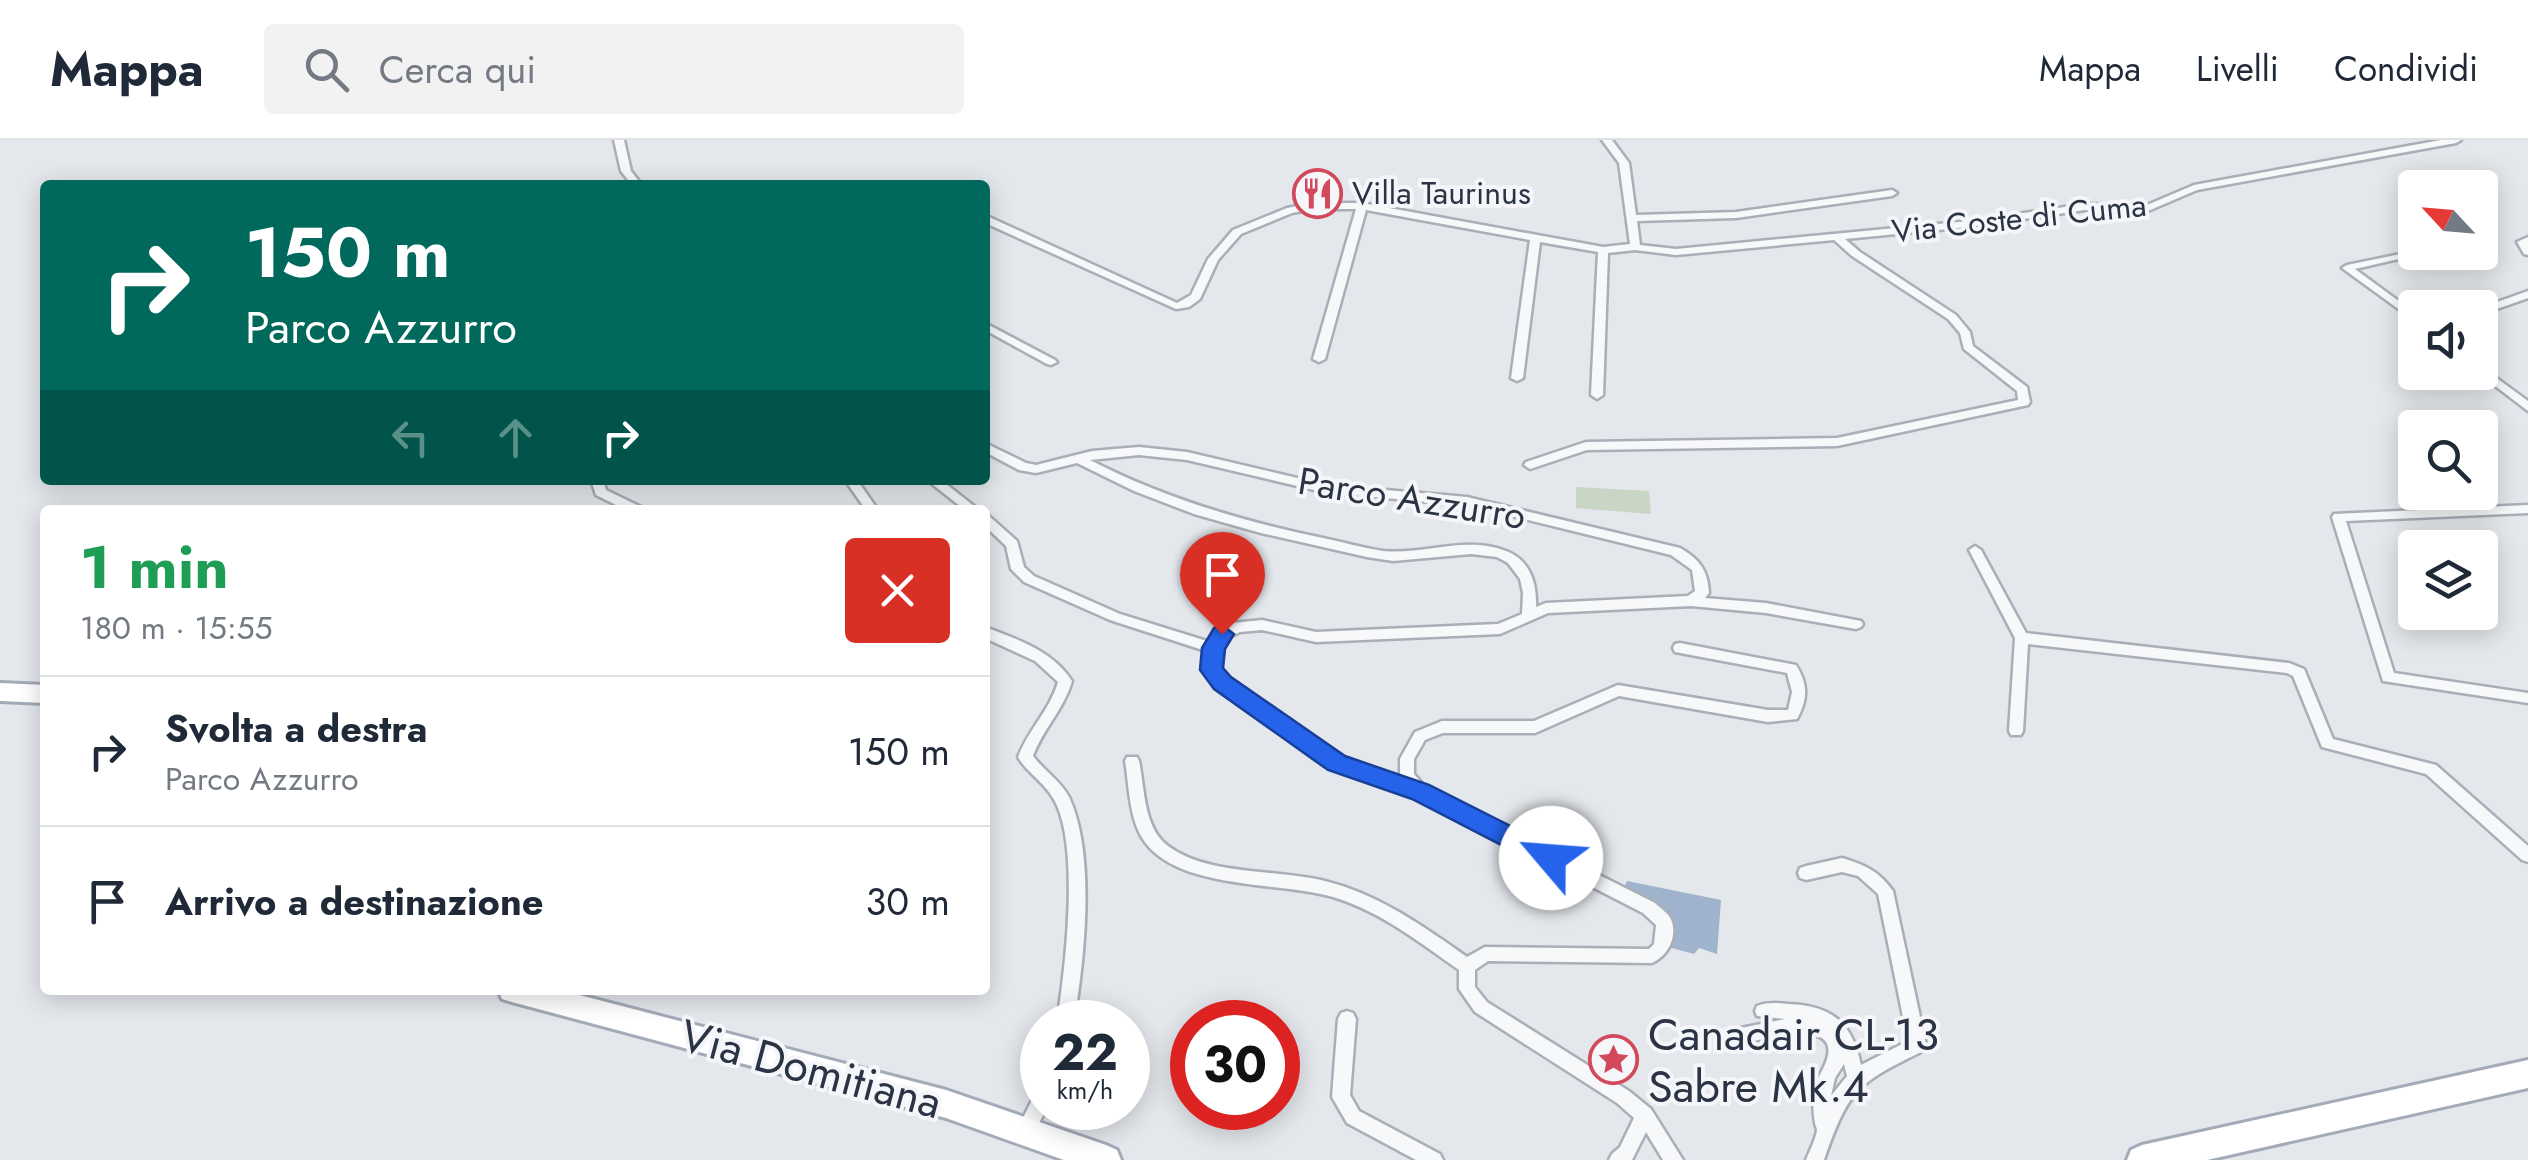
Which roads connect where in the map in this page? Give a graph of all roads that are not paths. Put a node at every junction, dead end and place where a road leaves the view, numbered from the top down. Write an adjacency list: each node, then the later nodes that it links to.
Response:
1 (620, 140): 4 (street)
2 (1607, 140): 7 (street)
3 (2456, 140): 9 (street, Via Coste di Cuma)
4 (633, 180)
5 (1892, 194): 7 (street, Via Coste di Cuma)
6 (1362, 206): 8 (street, Via Coste di Cuma); 10 (street, Via Coste di Cuma); 20 (street)
7 (1632, 218): 12 (street)
8 (990, 220)
9 (1838, 238): 12 (street, Via Coste di Cuma); 28 (street)
10 (1535, 240): 13 (street, Via Coste di Cuma); 22 (street)
11 (2528, 240): 14 (street)
12 (1636, 246): 13 (street, Via Coste di Cuma)
13 (1603, 250): 24 (street)
14 (2528, 252)
15 (2398, 257): 18 (street)
16 (2528, 294): 17 (street)
17 (2498, 305)
18 (2398, 306)
19 (990, 329): 21 (street)
20 (1319, 359)
21 (1050, 362)
22 (1517, 378)
23 (2498, 383): 25 (street)
24 (1597, 395)
25 (2528, 407)
26 (990, 450): 27 (street, Parco Azzurro)
27 (1079, 459): 36 (street, Parco Azzurro); 37 (street, Parco Azzurro)
28 (1530, 465)
29 (598, 485): 31 (street)
30 (940, 485): 32 (street)
31 (627, 505)
32 (966, 505)
33 (2528, 508): 45 (street)
34 (990, 524): 41 (street)
35 (1975, 550): 40 (street)
36 (1691, 601): 37 (street); 38 (street)
37 (1528, 616): 41 (street)
38 (1856, 624)
39 (990, 634): 53 (street)
40 (2022, 638): 46 (street); 49 (street)
41 (1213, 648): 48 (street)
42 (1680, 648): 48 (street)
43 (0, 692): 44 (main road)
44 (40, 694)
45 (2528, 698)
46 (2016, 731)
47 (1132, 760): 51 (street)
48 (1420, 792): 51 (street)
49 (2528, 855)
50 (1806, 873): 58 (street)
51 (1467, 966): 59 (street)
52 (531, 995): 61 (main road, Via Domitiana)
53 (1068, 1000)
54 (1763, 1011): 58 (street)
55 (1347, 1019): 63 (street)
56 (1741, 1036): 60 (street)
57 (2528, 1074): 67 (main road)
58 (1856, 1075): 60 (street)
59 (1645, 1115): 64 (street); 65 (street)
60 (1825, 1130): 66 (street)
61 (1025, 1132): 62 (main road, Via Domitiana)
62 (1106, 1160)
63 (1434, 1160)
64 (1618, 1160)
65 (1674, 1160)
66 (1815, 1160)
67 (2142, 1160)

